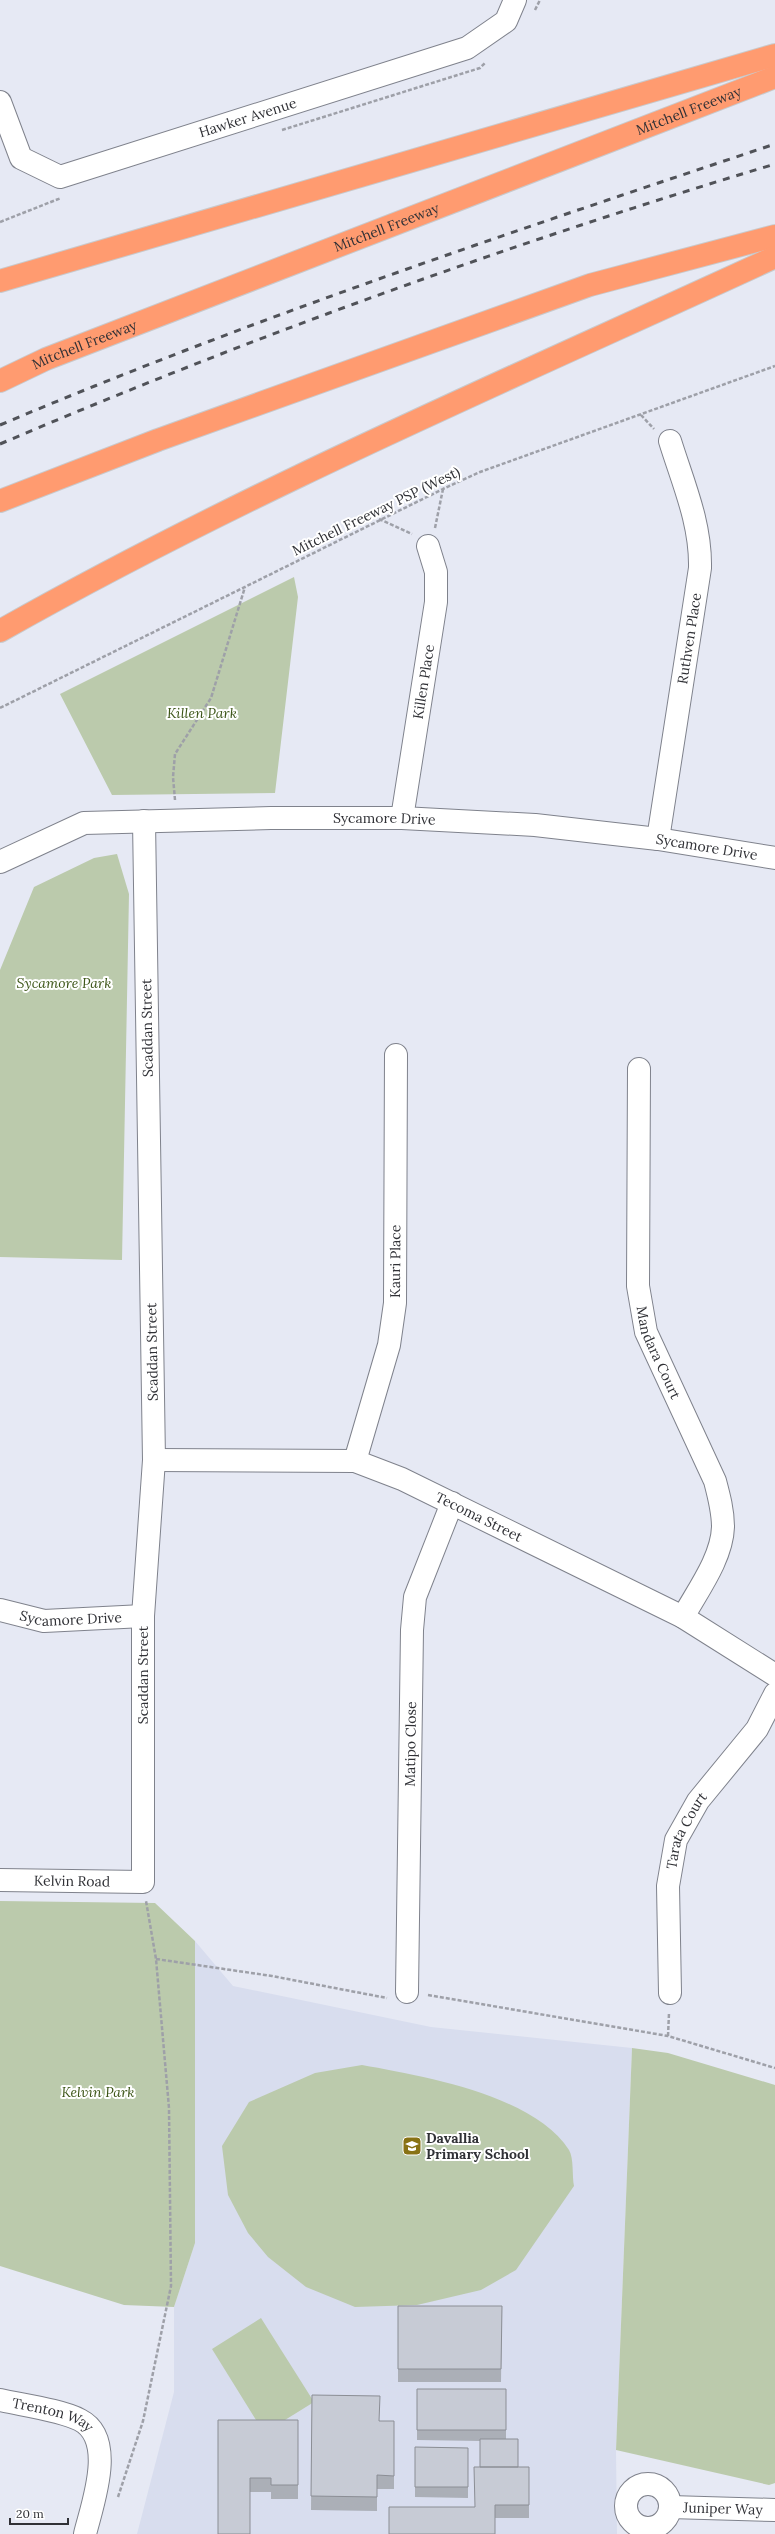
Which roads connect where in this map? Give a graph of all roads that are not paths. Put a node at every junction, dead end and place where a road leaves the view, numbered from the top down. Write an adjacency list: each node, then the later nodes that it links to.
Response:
1 (515, 0): 4 (street, Hawker Avenue)
2 (775, 55): 7 (highway)
3 (775, 77): 8 (highway, Mitchell Freeway)
4 (0, 102)
5 (775, 236): 10 (highway)
6 (775, 257): 12 (highway)
7 (0, 281)
8 (0, 381)
9 (670, 441): 15 (street, Ruthven Place)
10 (0, 501)
11 (428, 546): 13 (street, Killen Place)
12 (0, 631)
13 (402, 818): 14 (street, Sycamore Drive); 15 (street, Sycamore Drive)
14 (144, 821): 17 (street, Sycamore Drive); 20 (street, Scaddan Street)
15 (658, 839): 16 (street, Sycamore Drive)
16 (775, 858)
17 (0, 862)
18 (396, 1055): 21 (street, Kauri Place)
19 (639, 1069): 25 (street, Mandara Court)
20 (154, 1460): 21 (street, Tecoma Street); 24 (street, Scaddan Street)
21 (355, 1461): 22 (street, Tecoma Street)
22 (452, 1504): 25 (street, Tecoma Street); 31 (street, Matipo Close)
23 (0, 1610): 24 (street, Sycamore Drive)
24 (143, 1616): 29 (street, Scaddan Street)
25 (684, 1617): 26 (street, Tecoma Street)
26 (775, 1675)
27 (775, 1694): 30 (street, Tarata Court)
28 (0, 1880): 29 (street, Kelvin Road)
29 (143, 1882)
30 (670, 1993)
31 (401, 1996)
32 (0, 2400): 36 (street, Trenton Way)
33 (670, 2507): 34 (street, Juniper Way); 35 (street, Juniper Way); 35 (street, Juniper Way)
34 (775, 2510)
35 (646, 2531)
36 (85, 2534)

